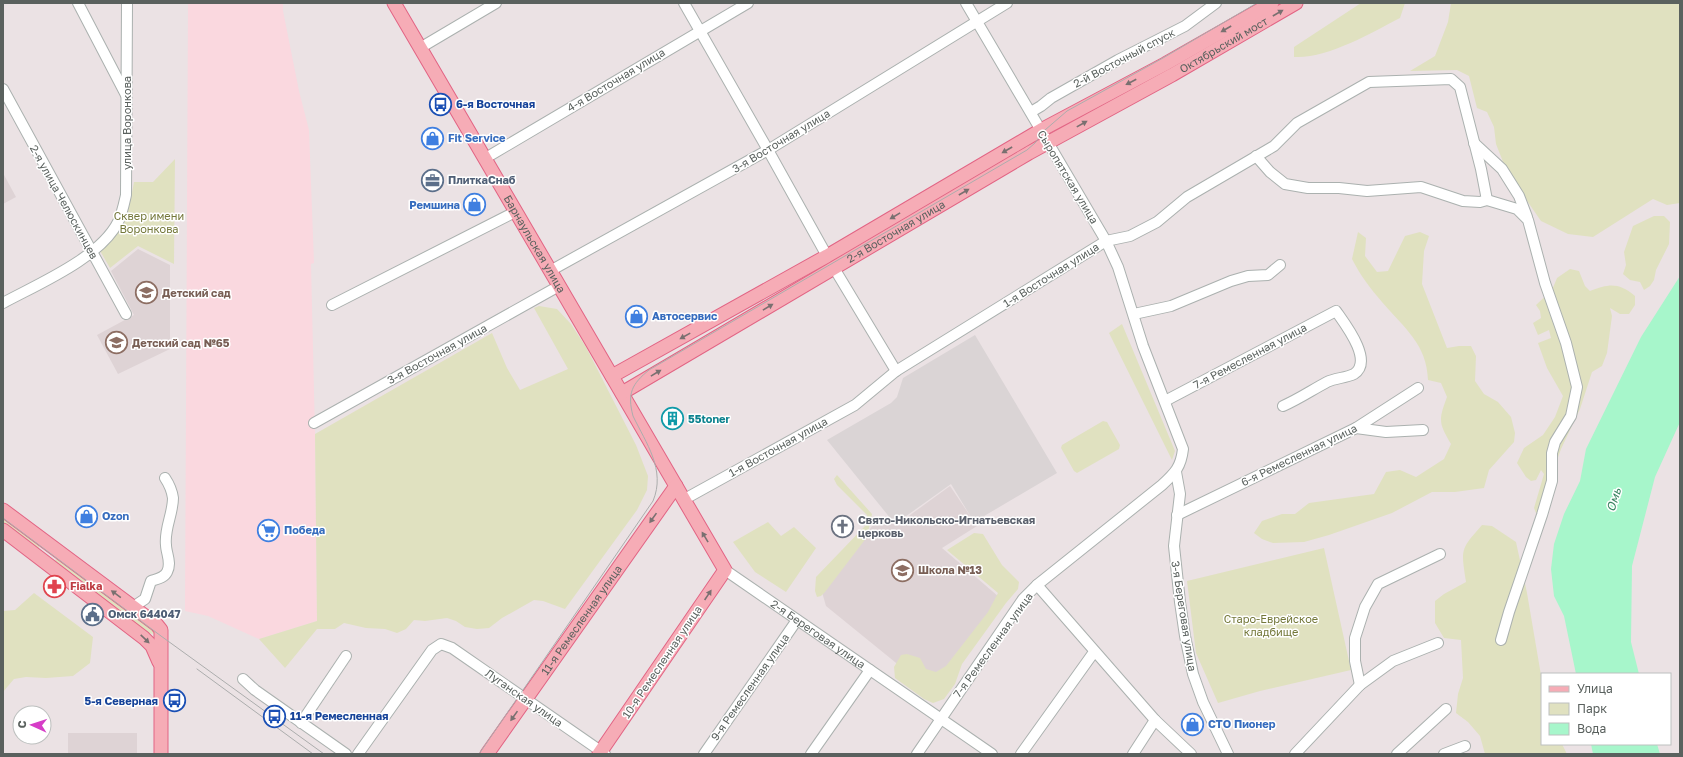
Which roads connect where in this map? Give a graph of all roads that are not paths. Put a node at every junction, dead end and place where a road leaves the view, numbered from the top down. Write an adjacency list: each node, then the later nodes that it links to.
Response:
1 (78, 3): 17 (street)
2 (127, 3): 17 (street, улица Воронкова)
3 (394, 3): 14 (main road, Барнаульская улица)
4 (496, 3): 14 (street)
5 (684, 3): 13 (street)
6 (748, 3): 13 (street, 4-я Восточная улица)
7 (966, 3): 12 (street, Сыропятская улица)
8 (1007, 3): 12 (street, 3-я Восточная улица)
9 (1216, 3): 18 (street, 2-й Восточный спуск)
10 (1272, 3): 15 (main road, Октябрьский мост, one-way to 15)
11 (1296, 3): 15 (main road, Октябрьский мост, one-way to 11)
12 (976, 21): 18 (street, Сыропятская улица); 22 (street, 3-я Восточная улица)
13 (700, 31): 22 (street); 24 (street, 4-я Восточная улица)
14 (420, 48): 24 (main road, Барнаульская улица)
15 (1169, 69): 19 (main road, 2-я Восточная улица, one-way to 19); 20 (main road, 2-я Восточная улица, one-way to 15)
16 (3, 90): 29 (street, 2-я улица Челюскинцев)
17 (127, 96): 29 (street, улица Воронкова)
18 (1031, 112): 19 (street, Сыропятская улица)
19 (1041, 130): 20 (street, Сыропятская улица); 30 (main road, 2-я Восточная улица, one-way to 30)
20 (1048, 143): 28 (street, Сыропятская улица); 32 (main road, 2-я Восточная улица, one-way to 20)
21 (1474, 143): 23 (street, 1-я Восточная улица); 25 (street); 27 (street)
22 (768, 150): 30 (street); 33 (street, 3-я Восточная улица)
23 (1256, 156): 25 (street); 28 (street, 1-я Восточная улица)
24 (484, 158): 26 (main road, Барнаульская улица)
25 (1487, 200): 27 (street)
26 (515, 212): 33 (main road, Барнаульская улица); 36 (street)
27 (1528, 220): 62 (street)
28 (1106, 241): 38 (street, Сыропятская улица); 39 (street, 1-я Восточная улица)
29 (92, 253): 35 (street, улица Воронкова); 37 (street, 2-я улица Челюскинцев)
30 (827, 256): 40 (main road, 2-я Восточная улица, one-way to 40)
31 (1280, 265): 38 (street)
32 (834, 268): 39 (street); 42 (main road, 2-я Восточная улица, one-way to 32)
33 (550, 271): 34 (main road, Барнаульская улица)
34 (559, 286): 40 (main road, Барнаульская улица); 45 (street, 3-я Восточная улица)
35 (3, 303)
36 (332, 305)
37 (126, 314)
38 (1134, 314): 43 (street, Сыропятская улица)
39 (896, 371): 51 (street, 1-я Восточная улица)
40 (612, 376): 42 (main road, Барнаульская улица)
41 (1418, 388): 46 (street, 6-я Ремесленная улица)
42 (622, 393): 50 (main road, Барнаульская улица)
43 (1165, 402): 44 (street, 7-я Ремесленная улица); 48 (street, Сыропятская улица)
44 (1284, 406)
45 (314, 423)
46 (1356, 428): 47 (street); 53 (street, 6-я Ремесленная улица)
47 (1423, 430)
48 (1176, 472): 53 (street, 3-я Береговая улица); 59 (street, 7-я Ремесленная улица)
49 (165, 478): 60 (street)
50 (676, 486): 51 (main road, 2-я Береговая улица); 70 (main road, 11-я Ремесленная улица, one-way to 70)
51 (683, 500): 58 (main road, 2-я Береговая улица, one-way to 51)
52 (3, 510): 55 (main road)
53 (1177, 515): 88 (street, 3-я Береговая улица)
54 (3, 530): 57 (main road)
55 (54, 548): 57 (main road); 60 (main road, one-way to 55)
56 (1440, 554): 69 (street)
57 (45, 561): 66 (main road, one-way to 66)
58 (725, 570): 61 (street, 2-я Береговая улица); 76 (main road, 10-я Ремесленная улица, one-way to 58)
59 (1037, 585): 64 (street); 72 (street, 7-я Ремесленная улица)
60 (133, 607): 66 (main road)
61 (797, 620): 67 (street, 2-я Береговая улица); 81 (street, 9-я Ремесленная улица)
62 (1501, 640)
63 (1438, 643): 69 (street)
64 (1094, 652): 73 (street); 85 (street)
65 (346, 656): 74 (street)
66 (162, 667): 77 (main road)
67 (870, 670): 72 (street, 2-я Береговая улица); 82 (street)
68 (243, 679): 74 (street)
69 (1360, 685): 89 (street)
70 (525, 699): 76 (street, Луганская улица); 79 (street, Луганская улица); 80 (main road, 11-я Ремесленная улица, one-way to 80)
71 (1446, 710): 90 (street)
72 (941, 719): 83 (street, 7-я Ремесленная улица); 84 (street, 2-я Береговая улица)
73 (1156, 720): 86 (street); 87 (street)
74 (301, 723): 78 (street)
75 (1465, 746): 91 (street)
76 (602, 753)
77 (161, 754)
78 (346, 754)
79 (358, 754)
80 (487, 754)
81 (704, 754)
82 (811, 754)
83 (917, 754)
84 (992, 754)
85 (1021, 754)
86 (1133, 754)
87 (1191, 754)
88 (1228, 754)
89 (1295, 754)
90 (1397, 754)
91 (1444, 754)

